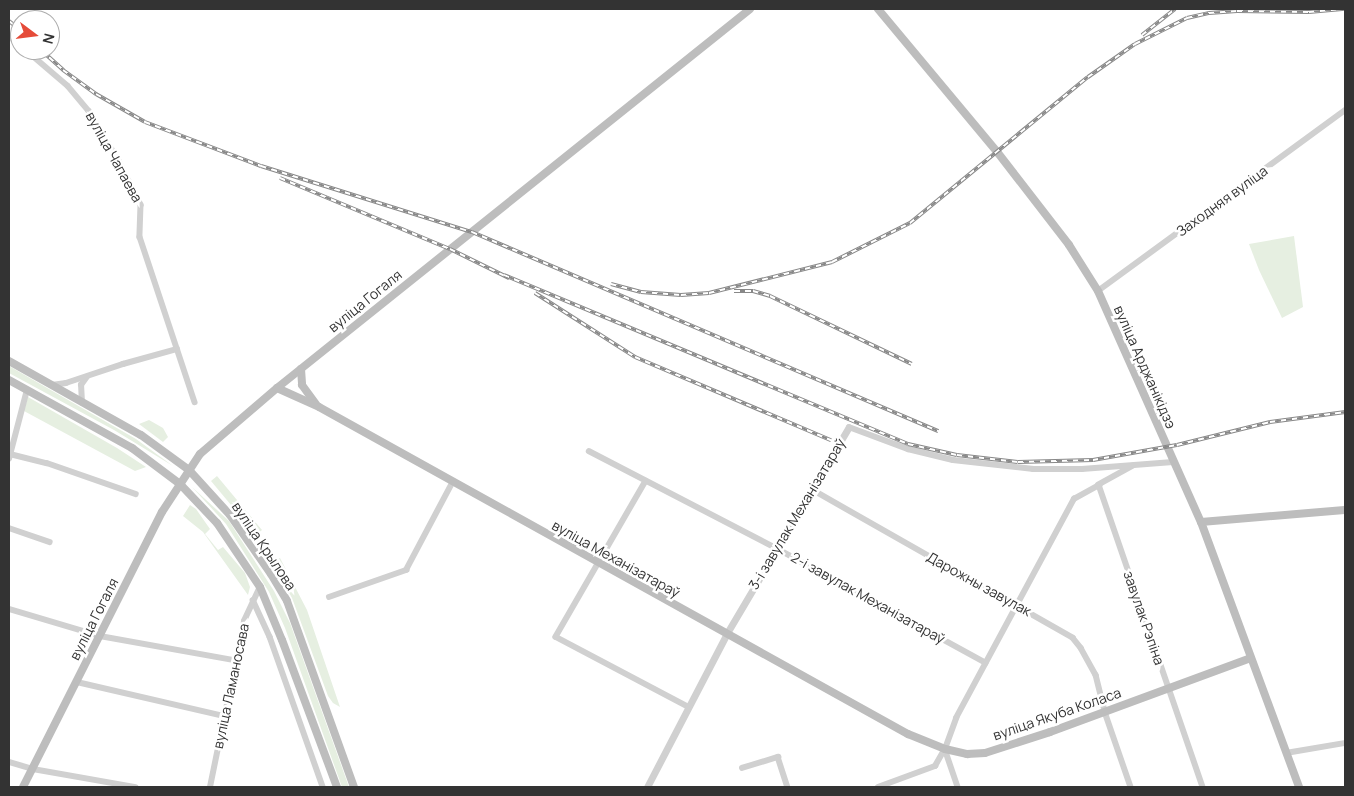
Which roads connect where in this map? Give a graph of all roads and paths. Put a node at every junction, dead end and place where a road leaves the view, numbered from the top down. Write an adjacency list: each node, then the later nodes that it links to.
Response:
1 (750, 9): 8 (main road, вуліца Гогаля)
2 (878, 9): 5 (main road, вуліца Арджанікідзэ)
3 (38, 60): 6 (street, вуліца Чапаева)
4 (1345, 110): 5 (street, Заходняя вуліца)
5 (1098, 291): 20 (main road, вуліца Арджанікідзэ)
6 (177, 349): 9 (street); 14 (street, вуліца Чапаева)
7 (9, 361): 11 (main road, вуліца Крылова)
8 (301, 369): 12 (main road, вуліца Гогаля); 16 (main road)
9 (87, 377): 11 (street); 15 (street)
10 (9, 380): 13 (main road, вуліца Крылова)
11 (51, 385): 15 (main road, вуліца Крылова)
12 (277, 388): 16 (main road, вуліца Механізатараў); 22 (main road, вуліца Гогаля)
13 (27, 390): 19 (street); 25 (main road, вуліца Крылова)
14 (195, 402)
15 (82, 403): 22 (main road, вуліца Крылова)
16 (319, 407): 24 (main road, вуліца Механізатараў)
17 (849, 427): 21 (street, 3-і завулак Механізатараў); 27 (street, 3-і завулак Механізатараў)
18 (590, 451): 23 (street, 2-і завулак Механізатараў)
19 (9, 457): 28 (street)
20 (1173, 462): 21 (street, 3-і завулак Механізатараў); 30 (main road, вуліца Арджанікідзэ)
21 (1133, 466): 26 (street)
22 (189, 470): 25 (main road, вуліца Гогаля); 61 (main road, вуліца Крылова)
23 (646, 481): 33 (street, 2-і завулак Механізатараў); 34 (street)
24 (452, 483): 34 (main road, вуліца Механізатараў); 36 (street)
25 (180, 484): 35 (main road, вуліца Крылова); 41 (main road, вуліца Гогаля)
26 (1099, 485): 38 (street); 46 (street, завулак Рэпіна)
27 (813, 490): 33 (street, 3-і завулак Механізатараў); 38 (street, Дарожны завулак)
28 (136, 494)
29 (1345, 510): 30 (main road)
30 (1201, 522): 42 (main road, вуліца Арджанікідзэ)
31 (9, 528): 32 (street)
32 (50, 542)
33 (776, 548): 40 (street, 3-і завулак Механізатараў); 44 (street, 2-і завулак Механізатараў)
34 (599, 564): 40 (main road, вуліца Механізатараў); 47 (street)
35 (260, 587): 37 (street, вуліца Ламаносава); 60 (main road, вуліца Крылова)
36 (328, 597)
37 (254, 600): 43 (street, вуліца Ламаносава); 59 (street)
38 (1018, 605): 44 (street); 48 (street, Дарожны завулак)
39 (9, 610): 41 (street)
40 (727, 633): 47 (street, 3-і завулак Механізатараў); 51 (main road, вуліца Механізатараў)
41 (100, 636): 43 (street); 45 (main road, вуліца Гогаля)
42 (1251, 658): 46 (main road, вуліца Якуба Коласа); 52 (main road, вуліца Арджанікідзэ)
43 (234, 660): 49 (street, вуліца Ламаносава)
44 (986, 663): 51 (street)
45 (77, 682): 49 (street, вуліца Гогаля); 55 (main road, вуліца Гогаля)
46 (1168, 688): 48 (main road, вуліца Якуба Коласа); 67 (street, завулак Рэпіна)
47 (689, 707): 62 (street, 3-і завулак Механізатараў)
48 (1105, 712): 51 (main road, вуліца Якуба Коласа); 66 (street, Дарожны завулак)
49 (224, 716): 58 (street, вуліца Ламаносава)
50 (1345, 743): 52 (street)
51 (945, 749): 64 (street); 65 (street)
52 (1286, 754): 68 (main road, вуліца Арджанікідзэ)
53 (9, 762): 55 (street)
54 (742, 768): 63 (street)
55 (33, 769): 56 (main road, вуліца Гогаля); 57 (street)
56 (23, 787)
57 (134, 787)
58 (210, 787)
59 (324, 787)
60 (337, 787)
61 (354, 787)
62 (647, 787)
63 (788, 787)
64 (878, 787)
65 (958, 787)
66 (1131, 787)
67 (1202, 787)
68 (1299, 787)

